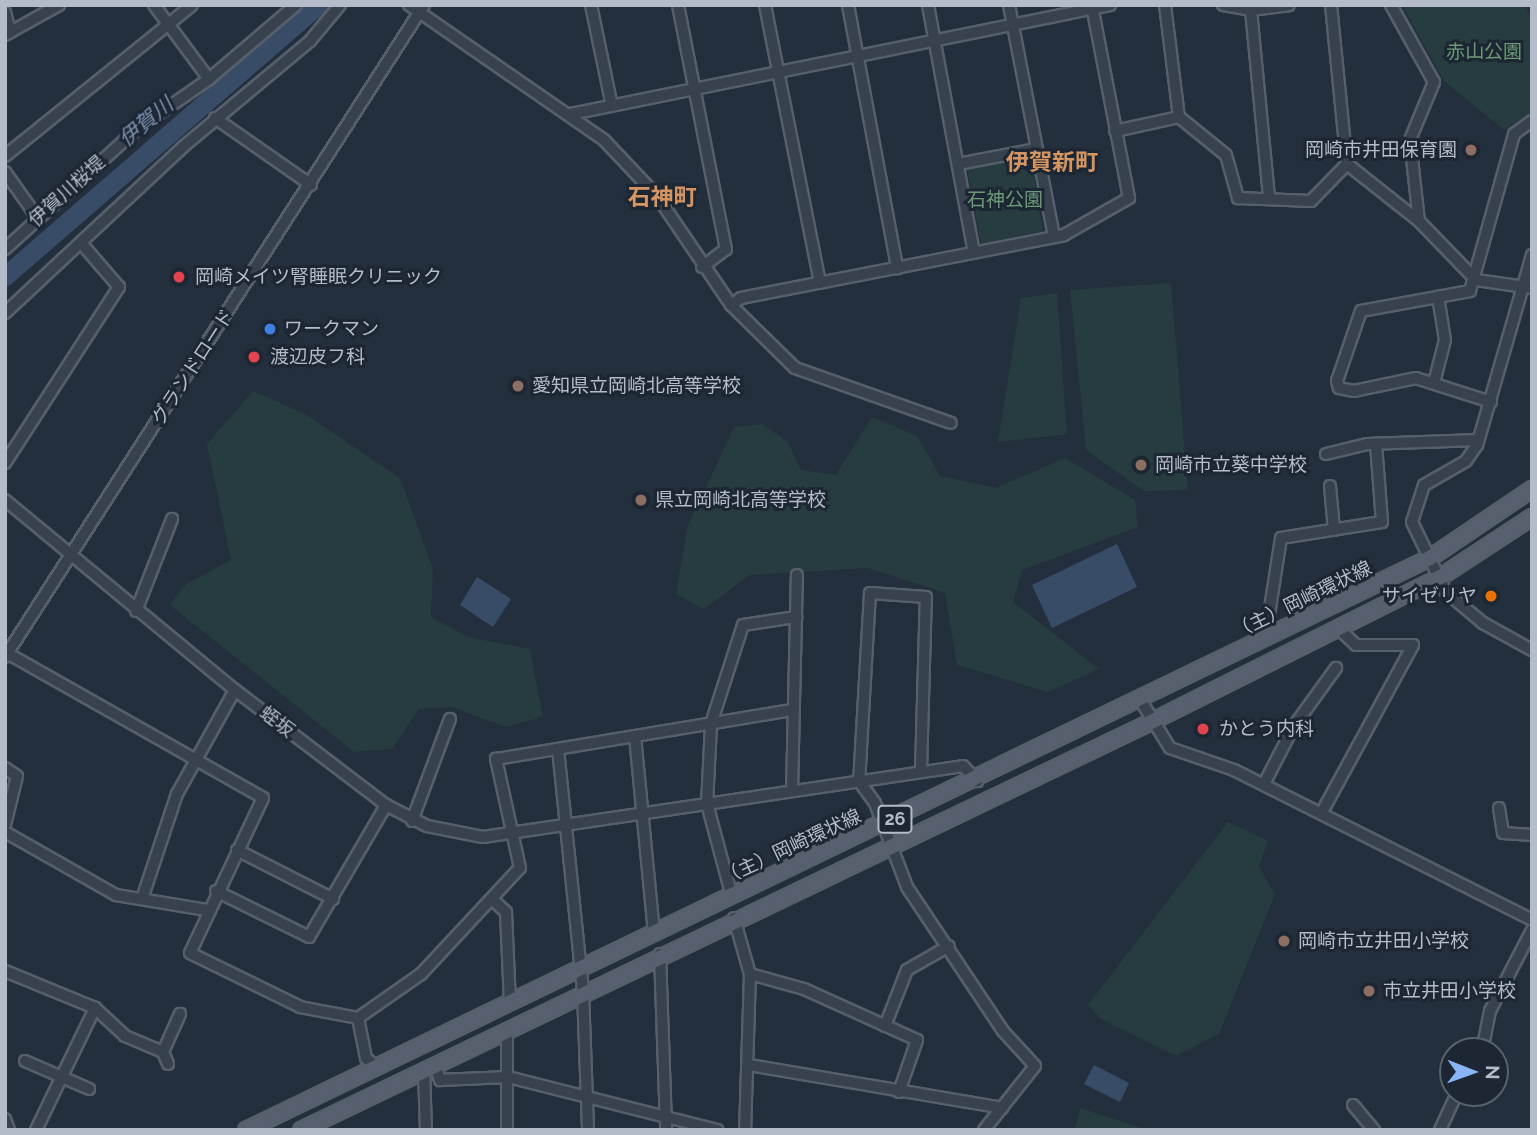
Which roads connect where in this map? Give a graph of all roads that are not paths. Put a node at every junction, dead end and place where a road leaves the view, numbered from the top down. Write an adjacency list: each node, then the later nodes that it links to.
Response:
1 (59, 5): 24 (street)
2 (153, 5): 23 (street)
3 (192, 5): 23 (street)
4 (296, 5): 28 (street, 伊賀川桜堤)
5 (340, 5): 33 (street)
6 (591, 5): 30 (street)
7 (678, 5): 29 (street)
8 (765, 5): 27 (street)
9 (848, 5): 26 (street)
10 (929, 5): 25 (street)
11 (1009, 5): 22 (street)
12 (1110, 5): 18 (street)
13 (1165, 5): 32 (street)
14 (1223, 5): 20 (street)
15 (1289, 5): 20 (street)
16 (1331, 5): 39 (street)
17 (1391, 5): 44 (street)
18 (1092, 7): 22 (street); 35 (street)
19 (417, 8): 31 (street); 41 (street, グランドロード)
20 (1251, 10): 42 (street)
21 (5, 12): 24 (street)
22 (1013, 23): 25 (street); 36 (street)
23 (167, 29): 28 (street); 37 (street)
24 (8, 34)
25 (936, 39): 26 (street); 38 (street)
26 (858, 56): 27 (street); 51 (street)
27 (778, 71): 29 (street); 53 (street)
28 (209, 79): 43 (street, 伊賀川桜堤)
29 (694, 88): 30 (street); 50 (street)
30 (611, 102): 31 (street)
31 (571, 114): 50 (street)
32 (1180, 117): 35 (street); 42 (street)
33 (215, 118): 41 (street); 46 (street)
34 (1532, 121): 52 (street)
35 (1115, 131): 45 (street)
36 (1037, 149): 38 (street); 45 (street)
37 (5, 156)
38 (958, 164): 48 (street)
39 (1347, 164): 42 (street); 44 (street)
40 (5, 172): 43 (street)
41 (312, 185): 71 (street, グランドロード)
42 (1269, 198)
43 (37, 217): 47 (street, 伊賀川桜堤)
44 (1419, 221): 52 (street)
45 (1054, 237): 48 (street)
46 (81, 243): 57 (street); 64 (street)
47 (5, 249)
48 (974, 253): 51 (street)
49 (1532, 255): 54 (street)
50 (702, 267): 56 (street)
51 (897, 268): 53 (street)
52 (1476, 280): 54 (street); 55 (street)
53 (820, 283): 56 (street)
54 (1527, 286): 59 (street)
55 (1438, 297): 58 (street); 58 (street)
56 (732, 305): 60 (street)
57 (5, 313)
58 (1433, 383): 59 (street)
59 (1490, 402): 61 (street)
60 (951, 423)
61 (1478, 440): 62 (street); 72 (street)
62 (1376, 444): 63 (street); 70 (street)
63 (1325, 454)
64 (5, 463)
65 (1330, 486): 70 (street)
66 (1532, 489): 72 (main road, （主）岡崎環状線 / 26)
67 (5, 500): 71 (street, 蛭坂)
68 (1532, 517): 74 (main road, 26)
69 (172, 519): 75 (street)
70 (1334, 530): 77 (street)
71 (69, 555): 75 (street, 蛭坂); 80 (street, グランドロード)
72 (1430, 558): 74 (street); 83 (main road, （主）岡崎環状線 / 26)
73 (797, 575): 76 (street)
74 (1439, 578): 78 (main road, 26); 79 (street)
75 (136, 611): 82 (street, 蛭坂)
76 (796, 617): 84 (street); 87 (street)
77 (1268, 621)
78 (1338, 628): 86 (main road, 26); 100 (street)
79 (1532, 650)
80 (6, 655): 90 (street)
81 (1336, 668): 95 (street)
82 (235, 690): 90 (street); 98 (street, 蛭坂)
83 (1142, 701): 86 (street); 93 (main road, （主）岡崎環状線 / 26)
84 (793, 710): 87 (street); 96 (street)
85 (450, 719): 102 (street)
86 (1151, 722): 95 (street); 109 (main road, 26)
87 (711, 724): 88 (street); 97 (street)
88 (635, 736): 89 (street); 101 (street)
89 (558, 749): 103 (street); 107 (street)
90 (197, 759): 110 (street); 113 (street)
91 (5, 768): 104 (street)
92 (921, 771): 93 (street, 蛭坂); 94 (street, 蛭坂); 94 (street)
93 (976, 780): 105 (main road, （主）岡崎環状線 / 26)
94 (859, 781): 96 (street, 蛭坂); 105 (street)
95 (1264, 785): 100 (street)
96 (792, 791): 97 (street, 蛭坂)
97 (707, 804): 101 (street, 蛭坂); 112 (street)
98 (386, 805): 102 (street, 蛭坂); 114 (street)
99 (1499, 808): 108 (street)
100 (1322, 812): 118 (street)
101 (646, 813): 103 (street, 蛭坂); 120 (street)
102 (412, 821): 107 (street, 蛭坂)
103 (568, 824): 107 (street, 蛭坂); 123 (street)
104 (5, 825)
105 (883, 825): 109 (street); 112 (main road, （主）岡崎環状線 / 26)
106 (5, 832): 113 (street)
107 (508, 832): 115 (street)
108 (1532, 835)
109 (890, 849): 117 (main road, 26); 121 (street)
110 (237, 850): 111 (street); 114 (street)
111 (216, 891): 114 (street); 116 (street)
112 (732, 897): 120 (main road, （主）岡崎環状線 / 26)
113 (142, 899): 116 (street)
114 (333, 899)
115 (493, 900): 127 (street); 130 (street)
116 (207, 910): 130 (street)
117 (734, 918): 122 (main road, 26); 125 (street)
118 (1532, 919)
119 (1532, 930): 133 (street)
120 (654, 933): 123 (main road, （主）岡崎環状線 / 26)
121 (949, 946): 131 (street); 147 (street)
122 (660, 954): 126 (main road, 26); 148 (street)
123 (581, 970): 126 (street); 127 (main road, （主）岡崎環状線 / 26)
124 (5, 971): 128 (street)
125 (750, 974): 131 (street); 137 (street)
126 (583, 992): 132 (main road, 26); 144 (street)
127 (510, 1002): 139 (main road, （主）岡崎環状線 / 26)
128 (95, 1008): 134 (street); 140 (street)
129 (180, 1014): 134 (street)
130 (358, 1018): 139 (street)
131 (885, 1026): 143 (street)
132 (507, 1029): 138 (main road, 26); 141 (street)
133 (1485, 1037)
134 (163, 1052): 136 (street)
135 (25, 1061): 140 (street)
136 (168, 1064)
137 (749, 1065): 143 (street); 160 (street)
138 (430, 1067): 141 (street); 150 (main road, 26); 155 (street)
139 (377, 1068): 153 (main road, （主）岡崎環状線 / 26)
140 (61, 1077): 142 (street); 152 (street)
141 (508, 1077): 144 (street); 156 (street)
142 (89, 1089)
143 (899, 1091): 147 (street)
144 (590, 1096): 148 (street); 157 (street)
145 (1353, 1105): 162 (street)
146 (1451, 1107): 163 (street)
147 (1002, 1108): 161 (street)
148 (667, 1115): 158 (street); 159 (street)
149 (5, 1119): 151 (street)
150 (325, 1124): 154 (main road, 26)
151 (7, 1130)
152 (36, 1130)
153 (246, 1130)
154 (301, 1130)
155 (426, 1130)
156 (507, 1130)
157 (588, 1130)
158 (666, 1130)
159 (717, 1130)
160 (745, 1130)
161 (984, 1130)
162 (1374, 1130)
163 (1440, 1130)

